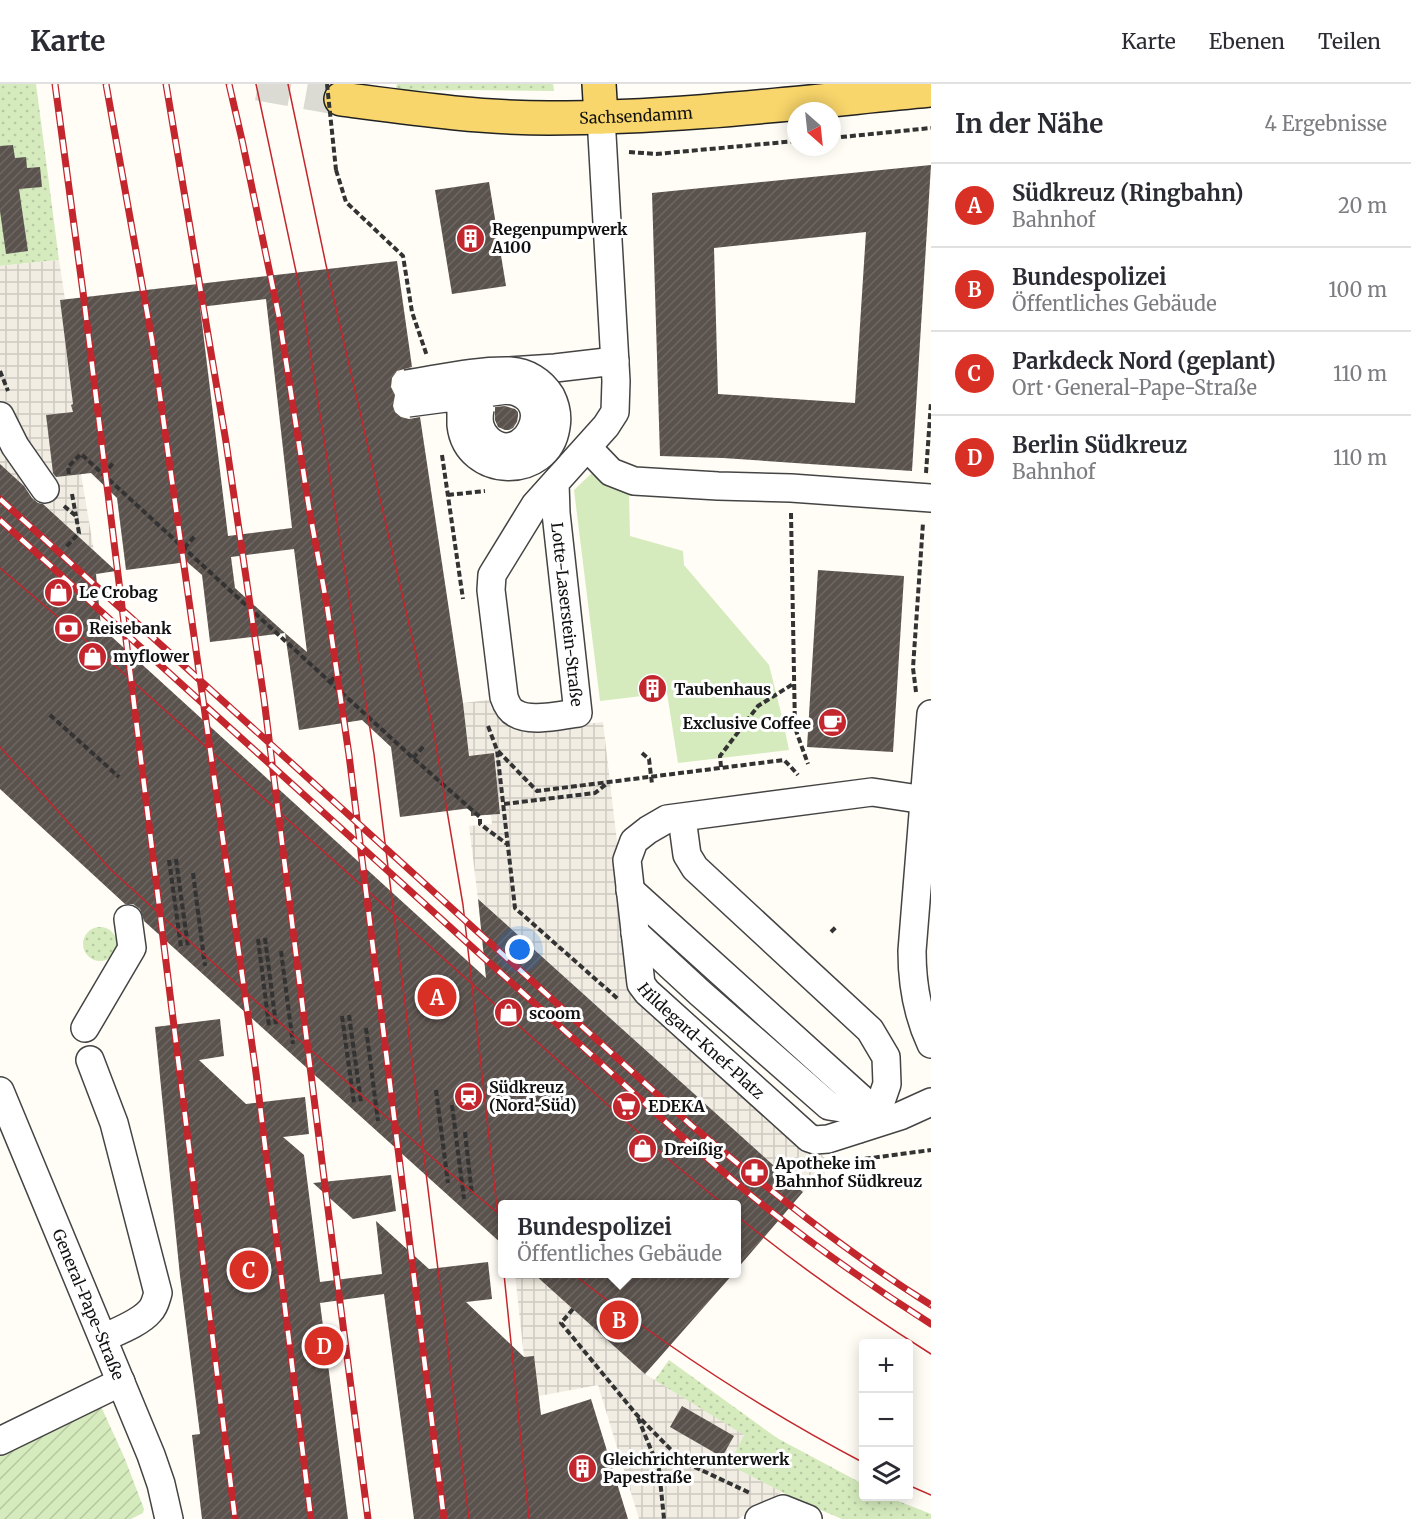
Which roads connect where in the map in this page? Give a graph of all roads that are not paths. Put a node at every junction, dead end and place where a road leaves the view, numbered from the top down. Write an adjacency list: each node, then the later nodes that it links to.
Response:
1 (599, 84): 4 (main road)
2 (931, 90): 4 (main road, Sachsendamm)
3 (334, 91): 4 (main road, Sachsendamm)
4 (601, 117): 5 (street, Lotte-Laserstein-Straße)
5 (615, 371): 6 (street, bridge); 8 (street, Lotte-Laserstein-Straße)
6 (407, 393)
7 (0, 416): 10 (street)
8 (588, 448): 9 (street, Lotte-Laserstein-Straße); 11 (street)
9 (555, 483): 9 (street, Lotte-Laserstein-Straße)
10 (45, 489)
11 (928, 497)
12 (923, 707): 13 (street)
13 (927, 800): 14 (street, Hildegard-Knef-Platz); 19 (street)
14 (682, 818): 15 (street, Hildegard-Knef-Platz); 23 (street)
15 (630, 890): 17 (street, Hildegard-Knef-Platz); 23 (street)
16 (128, 919): 18 (street)
17 (635, 933): 23 (street); 23 (street, Hildegard-Knef-Platz)
18 (85, 1028)
19 (931, 1044)
20 (90, 1060): 24 (street)
21 (0, 1091): 24 (street, General-Pape-Straße)
22 (931, 1102): 23 (street, Hildegard-Knef-Platz)
23 (878, 1119)
24 (104, 1338): 25 (street, General-Pape-Straße)
25 (121, 1382): 26 (street); 28 (street, General-Pape-Straße)
26 (0, 1441)
27 (771, 1514): 29 (street)
28 (161, 1516)
29 (808, 1519)

